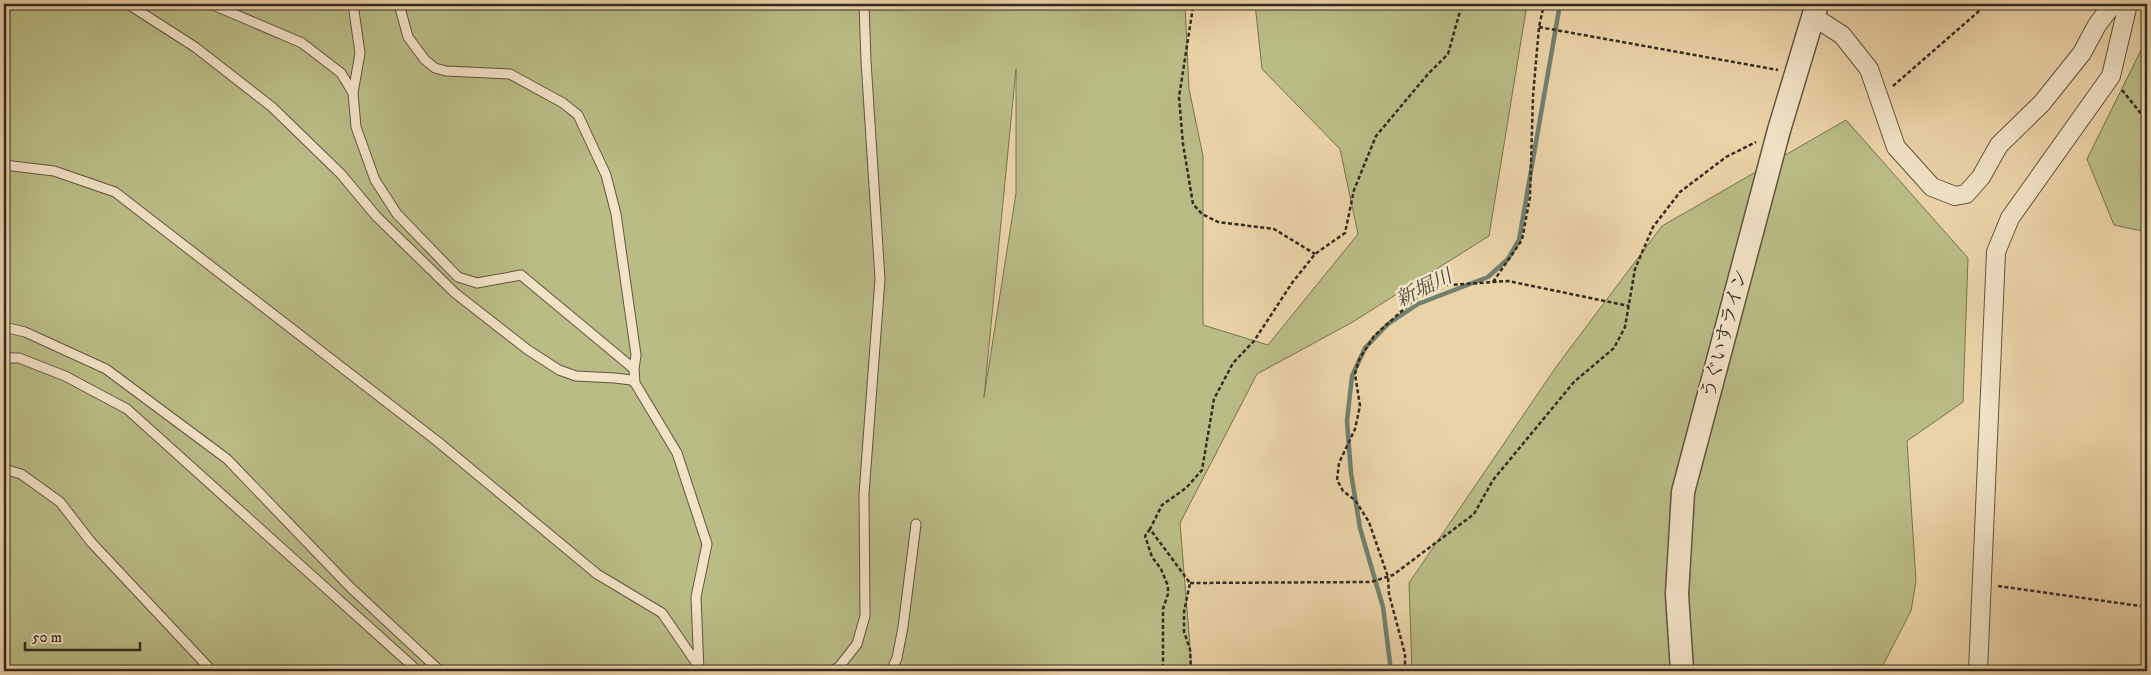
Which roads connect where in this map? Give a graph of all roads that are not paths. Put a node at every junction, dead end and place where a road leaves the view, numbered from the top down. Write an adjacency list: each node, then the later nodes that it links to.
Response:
1 (128, 4): 14 (lane)
2 (211, 4): 9 (lane)
3 (353, 4): 9 (lane)
4 (399, 4): 13 (lane)
5 (864, 4): 21 (lane)
6 (2112, 4): 8 (street)
7 (2128, 4): 24 (street)
8 (1816, 11): 23 (street, うぐいすライン)
9 (353, 93): 13 (lane)
10 (4, 165): 17 (lane)
11 (4, 327): 20 (lane)
12 (4, 358): 19 (lane)
13 (634, 369): 14 (lane)
14 (635, 383): 17 (lane)
15 (4, 469): 18 (lane)
16 (916, 524): 22 (lane)
17 (699, 669)
18 (212, 671)
19 (418, 671)
20 (440, 671)
21 (832, 671)
22 (892, 671)
23 (1682, 671)
24 (1978, 671)

